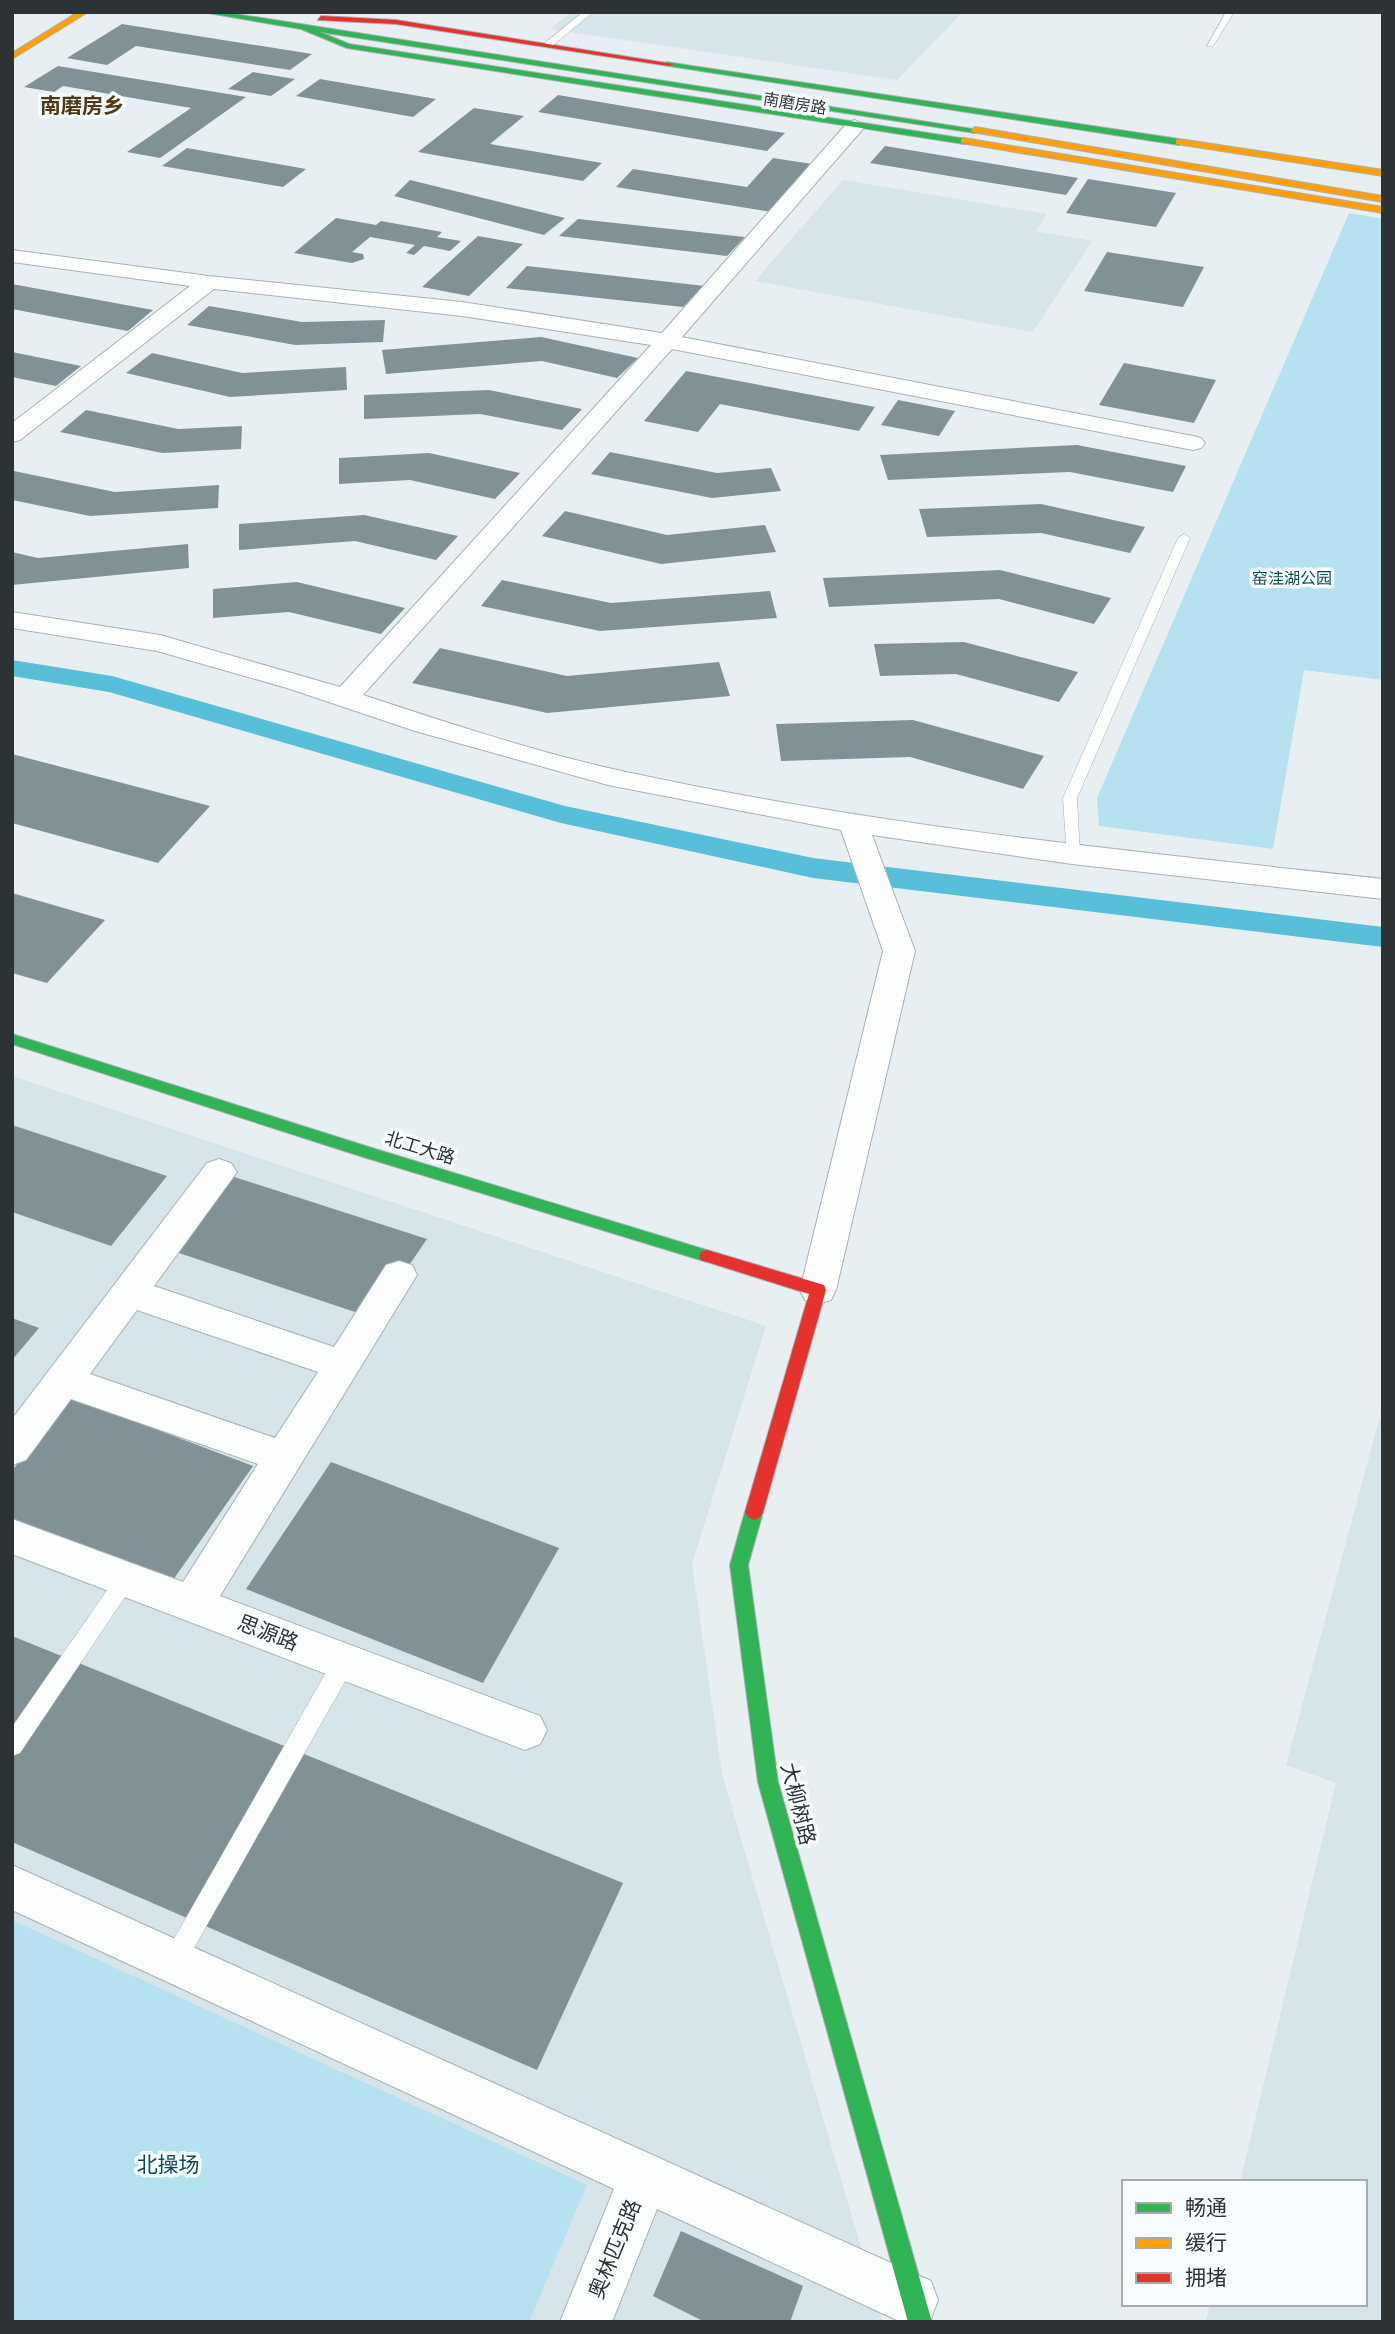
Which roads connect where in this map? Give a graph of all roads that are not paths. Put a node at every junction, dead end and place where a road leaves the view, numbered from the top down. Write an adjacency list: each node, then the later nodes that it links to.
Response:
1 (84, 12): 10 (street)
2 (206, 12): 7 (street, 南磨房路)
3 (282, 12): 6 (street, 南磨房路)
4 (589, 12): 8 (lane)
5 (1230, 12): 9 (lane)
6 (321, 18): 8 (street); 13 (street, 南磨房路)
7 (304, 28): 12 (street); 15 (street, 南磨房路)
8 (549, 44): 11 (street)
9 (1210, 44)
10 (12, 57)
11 (1009, 115): 13 (street); 16 (street)
12 (855, 126): 14 (street); 22 (street)
13 (1117, 142): 17 (street, 南磨房路)
14 (981, 144): 15 (street); 19 (street)
15 (1079, 146): 18 (street, 南磨房路)
16 (1383, 173)
17 (1383, 184)
18 (1383, 199)
19 (1383, 210)
20 (12, 256): 21 (street)
21 (209, 282): 22 (street); 23 (street)
22 (667, 341): 24 (street); 27 (street)
23 (12, 435)
24 (1193, 443)
25 (1184, 538): 29 (lane)
26 (12, 620): 27 (street)
27 (345, 698): 28 (street)
28 (857, 835): 29 (street); 34 (street)
29 (1072, 854): 30 (street)
30 (1383, 889)
31 (12, 1039): 34 (street, 北工大路)
32 (219, 1172): 35 (street)
33 (399, 1275): 36 (street)
34 (818, 1290): 49 (street, 大柳树路)
35 (128, 1292): 36 (street); 37 (street)
36 (342, 1365): 39 (street)
37 (63, 1380): 38 (street); 39 (street)
38 (12, 1449)
39 (284, 1457): 42 (street)
40 (12, 1536): 41 (street, 思源路)
41 (126, 1579): 42 (street, 思源路); 45 (lane)
42 (192, 1604): 43 (street, 思源路)
43 (344, 1662): 44 (street, 思源路); 47 (lane)
44 (525, 1730)
45 (12, 1746)
46 (12, 1887): 47 (street)
47 (174, 1961): 48 (street)
48 (644, 2176): 49 (street); 50 (street, 奥林匹克路)
49 (916, 2311)
50 (586, 2322)

